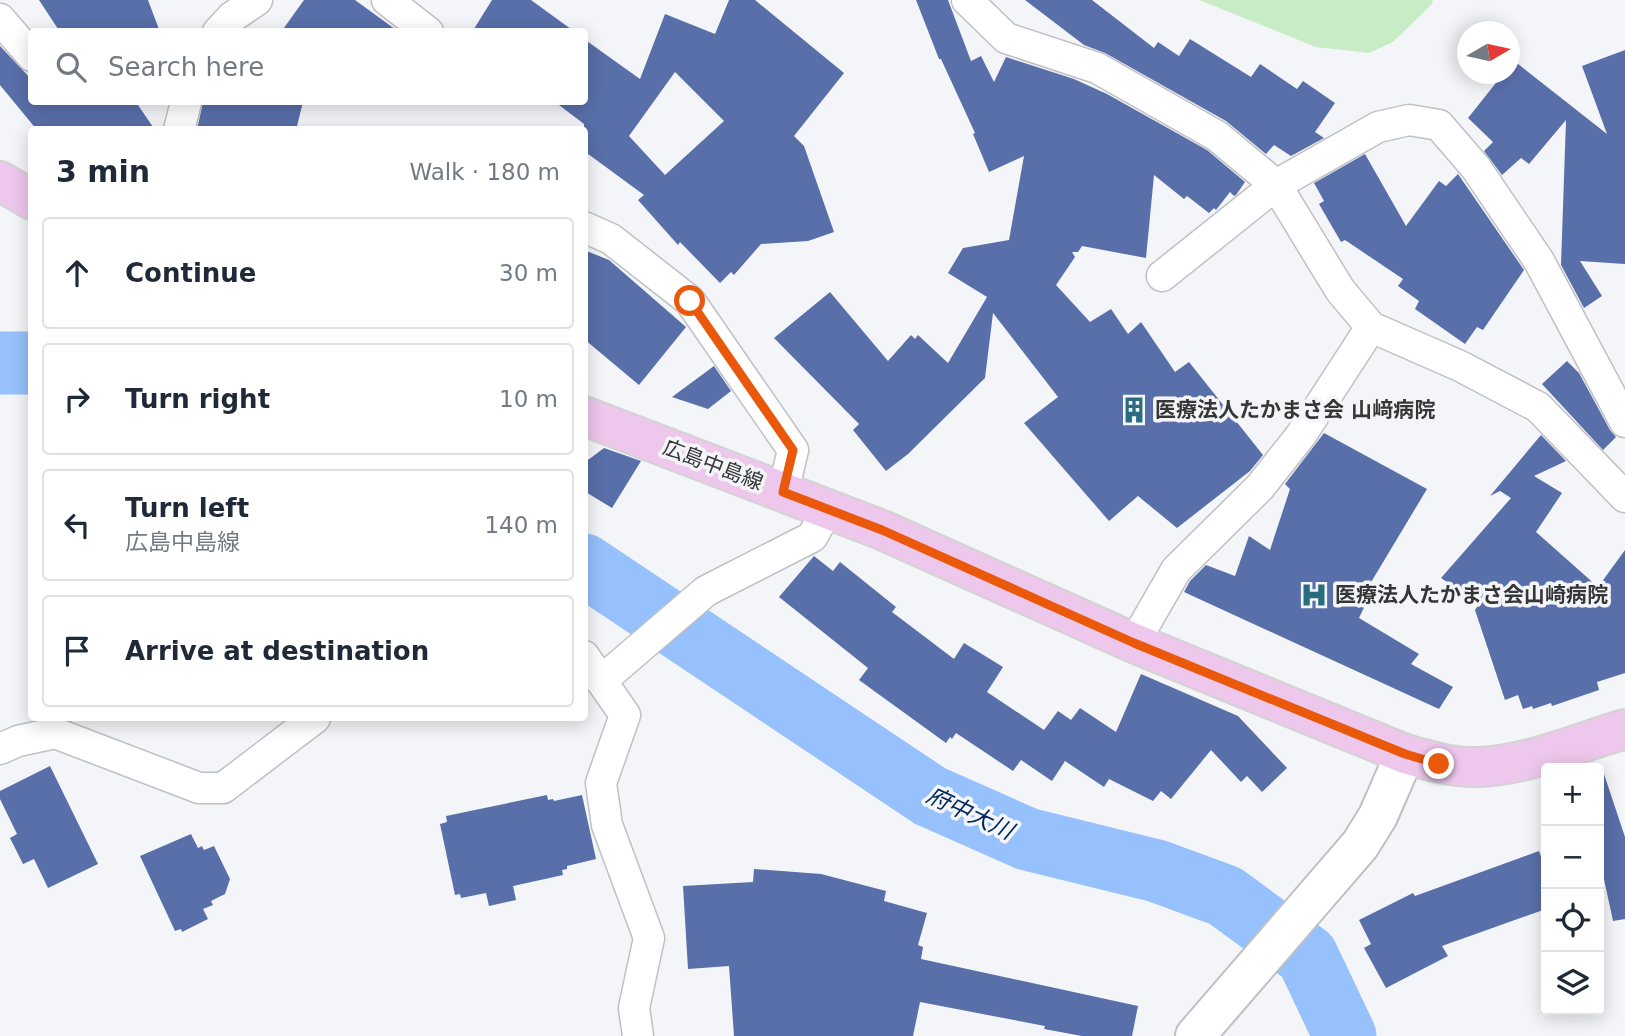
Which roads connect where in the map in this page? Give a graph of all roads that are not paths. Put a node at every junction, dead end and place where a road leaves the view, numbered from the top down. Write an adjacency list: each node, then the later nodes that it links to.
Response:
1 (257, 0): 5 (street)
2 (387, 0): 6 (street)
3 (967, 0): 11 (street)
4 (0, 19): 7 (street)
5 (222, 28)
6 (423, 28)
7 (28, 51)
8 (185, 105): 9 (street)
9 (180, 126)
10 (0, 181): 12 (main road)
11 (1276, 185): 14 (street); 15 (street); 17 (street)
12 (28, 198)
13 (588, 229): 18 (street)
14 (1162, 276)
15 (1371, 327): 19 (street); 21 (street)
16 (588, 418): 18 (main road, 広島中島線)
17 (1625, 422)
18 (783, 492): 20 (main road, 広島中島線)
19 (1625, 497)
20 (828, 509): 21 (main road, 広島中島線); 23 (street)
21 (1134, 643): 27 (main road, 広島中島線)
22 (588, 659): 23 (street)
23 (607, 675): 28 (street)
24 (311, 721): 26 (street)
25 (1625, 729): 27 (main road, 広島中島線)
26 (0, 749)
27 (1405, 754): 29 (street)
28 (638, 1036)
29 (1195, 1036)

